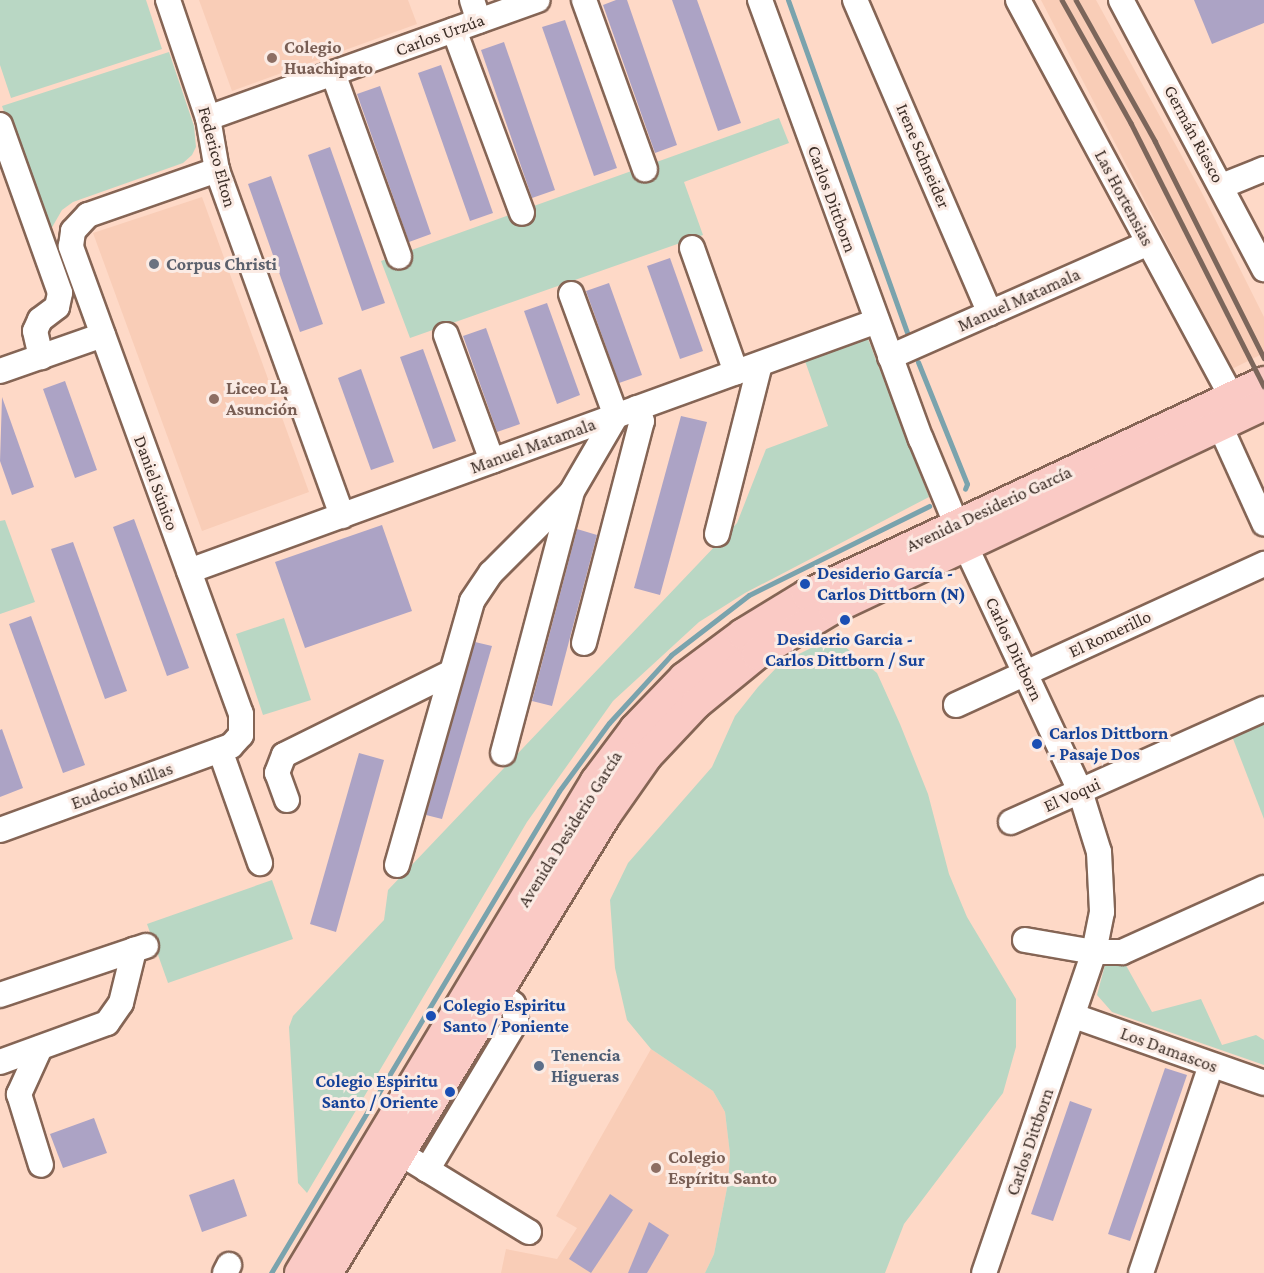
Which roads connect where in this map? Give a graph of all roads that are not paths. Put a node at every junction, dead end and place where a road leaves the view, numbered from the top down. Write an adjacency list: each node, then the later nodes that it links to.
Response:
1 (168, 0): 11 (street, Federico Elton)
2 (537, 0): 8 (street, Carlos Urzúa)
3 (584, 0): 13 (street)
4 (760, 0): 24 (street, Carlos Dittborn)
5 (855, 0): 23 (street, Irene Schneider)
6 (1018, 0): 18 (street, Las Hortensias)
7 (1120, 0): 16 (street, Germán Riesco)
8 (476, 10): 9 (street, Carlos Urzúa)
9 (454, 30): 10 (street, Carlos Urzúa); 17 (street)
10 (333, 73): 11 (street, Carlos Urzúa); 20 (street)
11 (208, 118): 15 (street, Federico Elton)
12 (0, 124): 27 (street)
13 (645, 169)
14 (1264, 169): 16 (street)
15 (217, 170): 25 (street, Daniel Súnico); 39 (street, Federico Elton)
16 (1222, 186): 21 (street, Germán Riesco)
17 (522, 213)
18 (1148, 243): 23 (street, Manuel Matamala); 33 (street, Las Hortensias)
19 (692, 248): 31 (street)
20 (399, 256)
21 (1264, 269)
22 (571, 294): 35 (street)
23 (990, 313): 28 (street, Manuel Matamala)
24 (877, 321): 28 (street, Carlos Dittborn); 29 (street, Manuel Matamala)
25 (103, 335): 27 (street); 44 (street, Daniel Súnico)
26 (446, 335): 37 (street)
27 (41, 357): 30 (street)
28 (890, 357): 42 (street, Carlos Dittborn)
29 (760, 364): 31 (street, Manuel Matamala); 41 (street)
30 (0, 371)
31 (736, 372): 35 (street, Manuel Matamala)
32 (1264, 382): 33 (main road, Avenida Desiderio García)
33 (1231, 396): 42 (main road, Avenida Desiderio García)
34 (1264, 405): 36 (main road, Avenida Desiderio García)
35 (627, 412): 37 (street, Manuel Matamala); 38 (street); 45 (street)
36 (1220, 426): 40 (street); 42 (main road, Avenida Desiderio García)
37 (492, 461): 39 (street, Manuel Matamala)
38 (571, 493): 46 (street); 52 (street)
39 (342, 516): 44 (street, Manuel Matamala)
40 (1264, 523)
41 (717, 534)
42 (961, 534): 47 (street, Carlos Dittborn); 62 (main road, Avenida Desiderio García)
43 (1264, 564): 47 (street, El Romerillo)
44 (189, 571): 50 (street, Daniel Súnico)
45 (584, 643)
46 (450, 673): 54 (street); 58 (street)
47 (1025, 673): 48 (street, El Romerillo); 53 (street, Carlos Dittborn)
48 (956, 705)
49 (1264, 709): 53 (street, El Voqui)
50 (240, 735): 51 (street, Eudocio Millas)
51 (220, 750): 56 (street, Eudocio Millas); 57 (street)
52 (502, 753)
53 (1080, 791): 55 (street, El Voqui); 61 (street, Carlos Dittborn)
54 (287, 800)
55 (1011, 822)
56 (0, 830)
57 (261, 863)
58 (397, 865)
59 (1264, 888): 61 (street)
60 (1025, 940): 61 (street)
61 (1094, 952): 64 (street, Carlos Dittborn)
62 (487, 984): 69 (main road, Avenida Desiderio García); 71 (street)
63 (0, 995): 65 (street)
64 (1074, 1016): 67 (street, Los Damascos); 76 (street, Carlos Dittborn)
65 (40, 1048): 66 (street); 70 (street)
66 (0, 1062)
67 (1211, 1065): 68 (street, Los Damascos); 77 (street)
68 (1262, 1075)
69 (389, 1147): 71 (street); 73 (main road, Avenida Desiderio García)
70 (41, 1165)
71 (427, 1170): 72 (street)
72 (529, 1232)
73 (336, 1236): 74 (main road, Avenida Desiderio García); 75 (main road, Avenida Desiderio García)
74 (300, 1273)
75 (327, 1273)
76 (984, 1273)
77 (1141, 1273)

